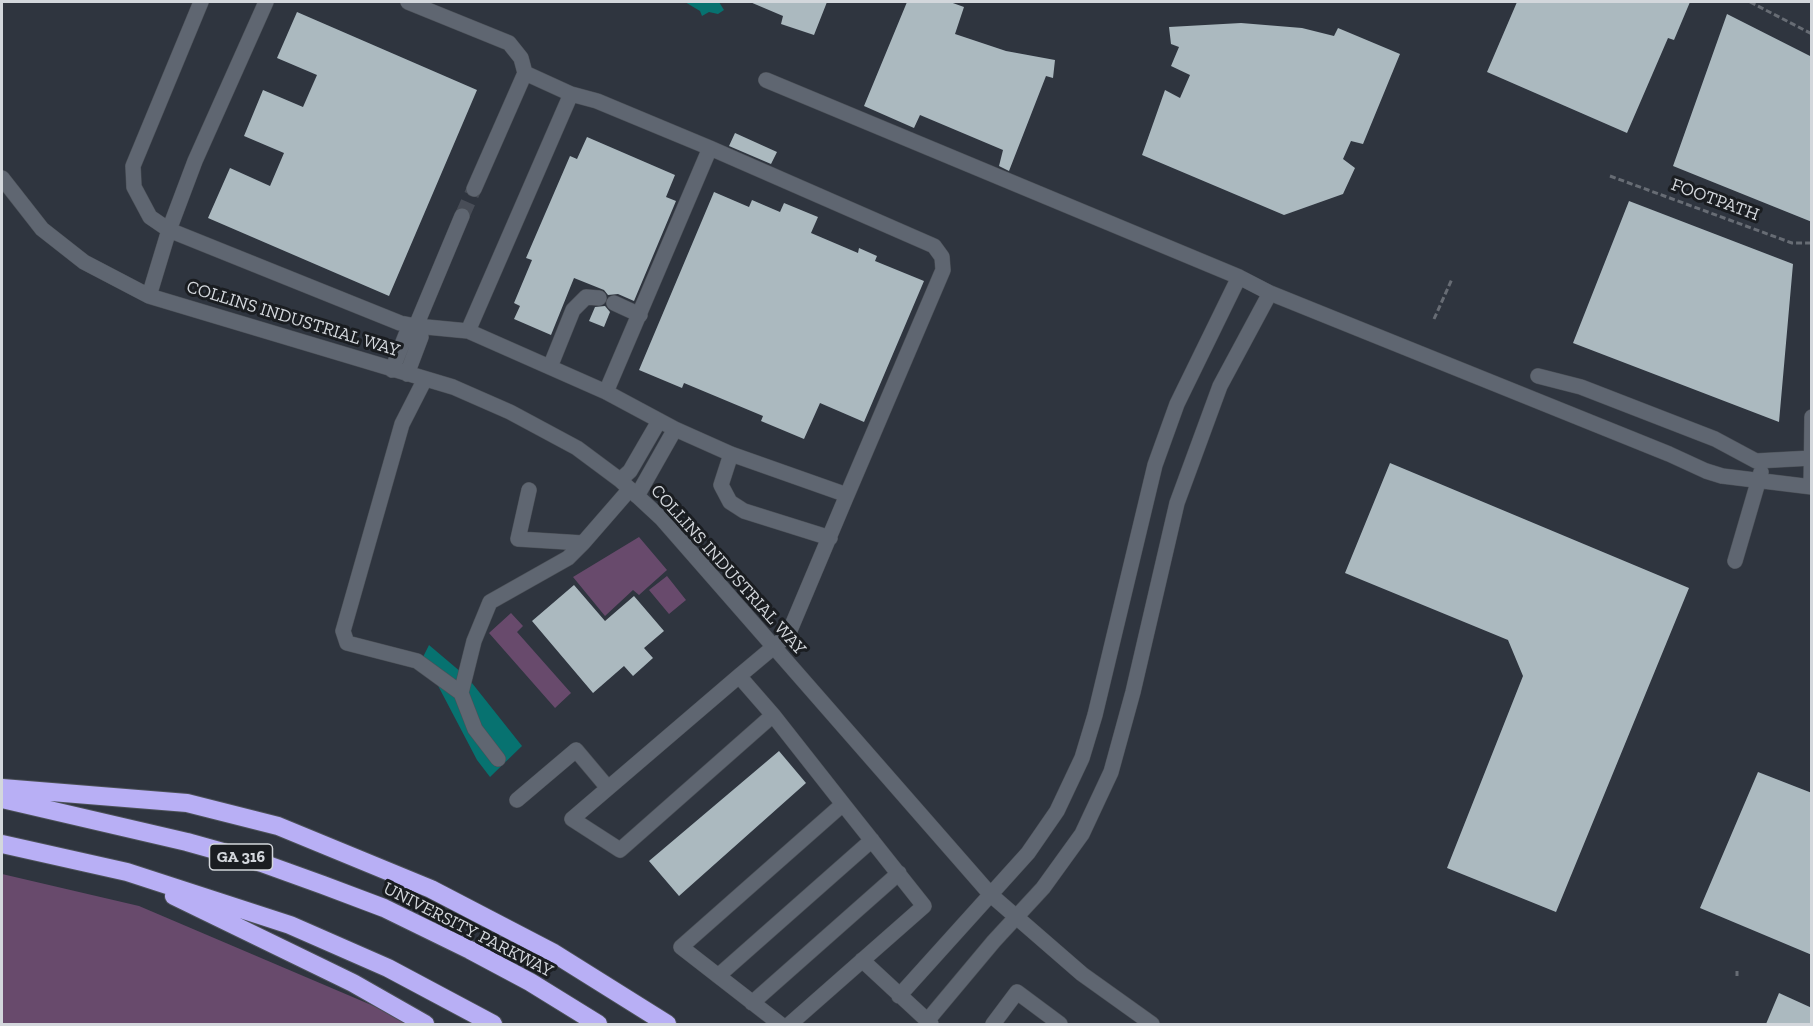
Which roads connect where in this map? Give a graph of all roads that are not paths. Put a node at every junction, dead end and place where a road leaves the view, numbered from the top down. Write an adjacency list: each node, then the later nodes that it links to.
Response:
1 (201, 2): 11 (street)
2 (266, 2): 11 (street)
3 (408, 2): 4 (street)
4 (525, 73): 6 (street); 9 (street)
5 (766, 80): 12 (street)
6 (571, 94): 7 (street); 19 (street)
7 (710, 148): 17 (street); 36 (street)
8 (2, 178): 14 (street, COLLINS INDUSTRIAL WAY)
9 (474, 189)
10 (462, 216): 18 (street)
11 (169, 230): 14 (street); 18 (street)
12 (1239, 277): 13 (street); 54 (street)
13 (1270, 293): 32 (street); 55 (street)
14 (149, 296): 21 (street, COLLINS INDUSTRIAL WAY)
15 (599, 298): 20 (street)
16 (614, 303): 17 (street)
17 (640, 315): 25 (street)
18 (416, 326): 19 (street); 21 (street); 22 (street)
19 (468, 331): 20 (street)
20 (550, 367): 25 (street)
21 (392, 370): 22 (street, COLLINS INDUSTRIAL WAY)
22 (407, 374): 24 (street, COLLINS INDUSTRIAL WAY)
23 (1538, 376): 31 (street)
24 (425, 380): 34 (street, COLLINS INDUSTRIAL WAY); 42 (street)
25 (606, 392): 27 (street)
26 (1812, 417): 30 (street)
27 (659, 421): 28 (street); 34 (street)
28 (675, 429): 29 (street); 34 (street)
29 (731, 454): 36 (street); 37 (street)
30 (1811, 458): 31 (street); 33 (street)
31 (1763, 460): 32 (street)
32 (1761, 481): 33 (street); 39 (street)
33 (1811, 487)
34 (629, 489): 38 (street); 40 (street, COLLINS INDUSTRIAL WAY)
35 (529, 490): 38 (street)
36 (847, 495): 37 (street)
37 (830, 538): 40 (street)
38 (583, 543): 42 (street)
39 (1735, 561)
40 (772, 648): 41 (street); 54 (street, COLLINS INDUSTRIAL WAY)
41 (739, 676): 43 (street); 46 (street)
42 (461, 693): 44 (street)
43 (773, 715): 46 (street); 49 (street)
44 (498, 759)
45 (2, 788): 65 (highway)
46 (608, 788): 48 (street)
47 (2, 799): 64 (highway, UNIVERSITY PARKWAY / GA 316)
48 (517, 800)
49 (843, 804): 50 (street); 57 (street)
50 (872, 840): 53 (street); 57 (street)
51 (2, 844): 52 (highway, GA 316)
52 (127, 872): 62 (highway); 63 (highway, GA 316)
53 (899, 873): 56 (street); 59 (street)
54 (991, 895): 55 (street, COLLINS INDUSTRIAL WAY); 58 (street)
55 (1014, 917): 61 (street); 69 (street, COLLINS INDUSTRIAL WAY)
56 (862, 960): 58 (street); 67 (street)
57 (718, 976): 59 (street)
58 (899, 996): 61 (street)
59 (752, 1003): 66 (street)
60 (1053, 1022): 68 (street)
61 (929, 1023)
62 (425, 1024)
63 (494, 1024)
64 (598, 1024)
65 (667, 1024)
66 (780, 1024)
67 (790, 1024)
68 (993, 1024)
69 (1152, 1024)

